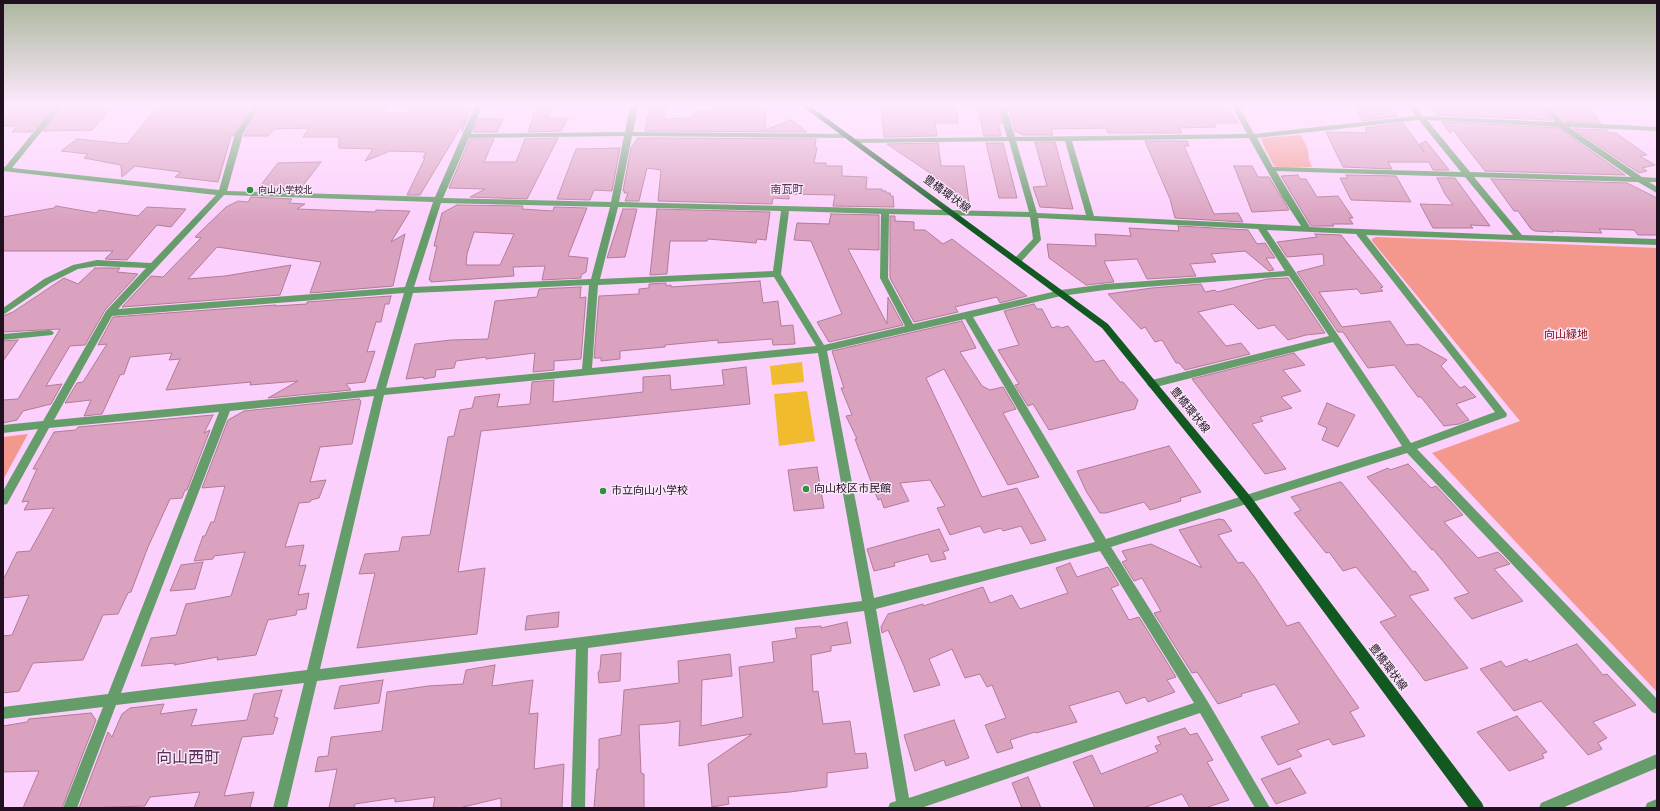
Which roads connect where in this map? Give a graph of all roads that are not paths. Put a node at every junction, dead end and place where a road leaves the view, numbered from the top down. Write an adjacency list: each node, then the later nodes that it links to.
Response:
1 (27, 144): 11 (street)
2 (236, 144): 17 (street)
3 (464, 144): 18 (street)
4 (627, 144): 19 (street)
5 (858, 144): 22 (main road, 豊橋環状線)
6 (1013, 144): 23 (street)
7 (1069, 144): 24 (street)
8 (1257, 144): 12 (street)
9 (1443, 144): 13 (street)
10 (1588, 144): 14 (street)
11 (5, 169): 17 (street)
12 (1271, 169): 13 (street); 26 (street)
13 (1469, 175): 14 (street); 28 (street)
14 (1640, 180): 15 (street); 16 (street)
15 (1657, 180)
16 (1657, 191)
17 (222, 193): 18 (street); 31 (street)
18 (438, 200): 19 (street); 35 (street)
19 (615, 203): 20 (street); 34 (street)
20 (785, 208): 21 (street); 33 (street)
21 (886, 212): 22 (street); 40 (street)
22 (952, 213): 23 (street); 30 (main road, 豊橋環状線)
23 (1034, 215): 24 (street); 30 (street)
24 (1091, 218): 25 (street)
25 (1260, 226): 26 (street); 32 (street)
26 (1307, 229): 27 (street)
27 (1359, 232): 28 (street); 51 (street)
28 (1519, 237): 29 (street)
29 (1657, 242)
30 (1017, 261): 36 (main road, 豊橋環状線)
31 (152, 266): 37 (street); 38 (street)
32 (1292, 273): 36 (street); 43 (street)
33 (777, 274): 34 (street); 44 (street)
34 (594, 283): 35 (street); 45 (street)
35 (408, 290): 38 (street); 47 (street)
36 (1061, 293): 39 (street); 46 (main road, 豊橋環状線)
37 (3, 312)
38 (109, 313): 49 (street)
39 (968, 315): 40 (street); 54 (street)
40 (910, 328): 44 (street)
41 (49, 333): 42 (street)
42 (3, 337)
43 (1335, 338): 46 (street); 51 (street)
44 (822, 349): 45 (street); 55 (street)
45 (587, 372): 47 (street)
46 (1152, 384): 52 (main road, 豊橋環状線)
47 (380, 393): 48 (street); 57 (street)
48 (226, 407): 49 (street); 58 (street)
49 (46, 424): 50 (street); 53 (street)
50 (3, 429)
51 (1409, 448): 52 (street); 60 (street)
52 (1247, 500): 54 (street); 69 (main road, 豊橋環状線)
53 (3, 501)
54 (1103, 545): 55 (street); 59 (street)
55 (869, 605): 56 (street); 67 (street)
56 (582, 643): 57 (street); 66 (street)
57 (314, 674): 58 (street); 65 (street)
58 (112, 701): 61 (street); 64 (street)
59 (1203, 706): 67 (street); 68 (street)
60 (1657, 708)
61 (3, 713)
62 (1657, 761): 70 (street)
63 (1657, 806): 71 (street)
64 (70, 808)
65 (280, 808)
66 (578, 808)
67 (901, 808)
68 (1263, 808)
69 (1477, 808)
70 (1546, 808)
71 (1652, 808)

